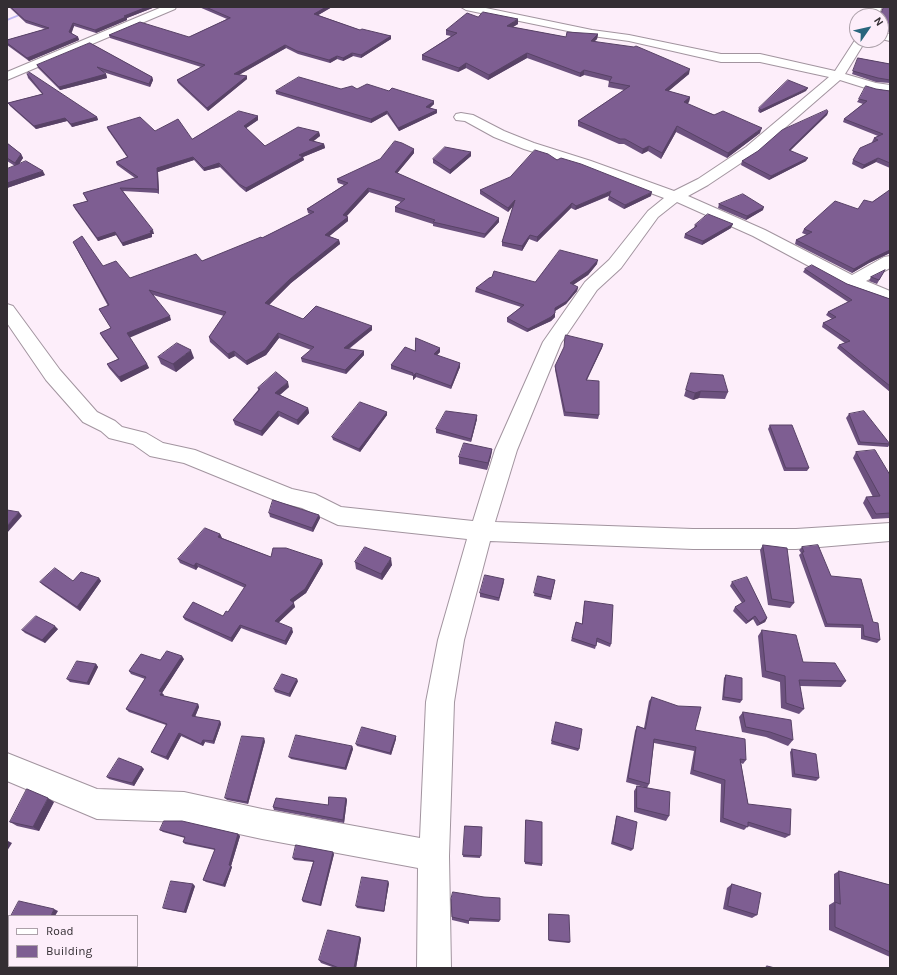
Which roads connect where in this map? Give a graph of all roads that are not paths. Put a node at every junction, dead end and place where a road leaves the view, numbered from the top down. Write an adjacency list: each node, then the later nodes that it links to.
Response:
1 (171, 7): 4 (street)
2 (466, 7): 5 (street)
3 (855, 48): 5 (street)
4 (7, 76)
5 (838, 76): 6 (street); 8 (street)
6 (890, 89)
7 (461, 117): 8 (street)
8 (676, 196): 10 (street); 13 (street)
9 (890, 261): 10 (street)
10 (852, 282): 11 (street)
11 (890, 297)
12 (7, 310): 13 (street)
13 (481, 531): 14 (street); 16 (street)
14 (890, 532)
15 (7, 767): 16 (street)
16 (434, 856): 17 (street)
17 (434, 968)

